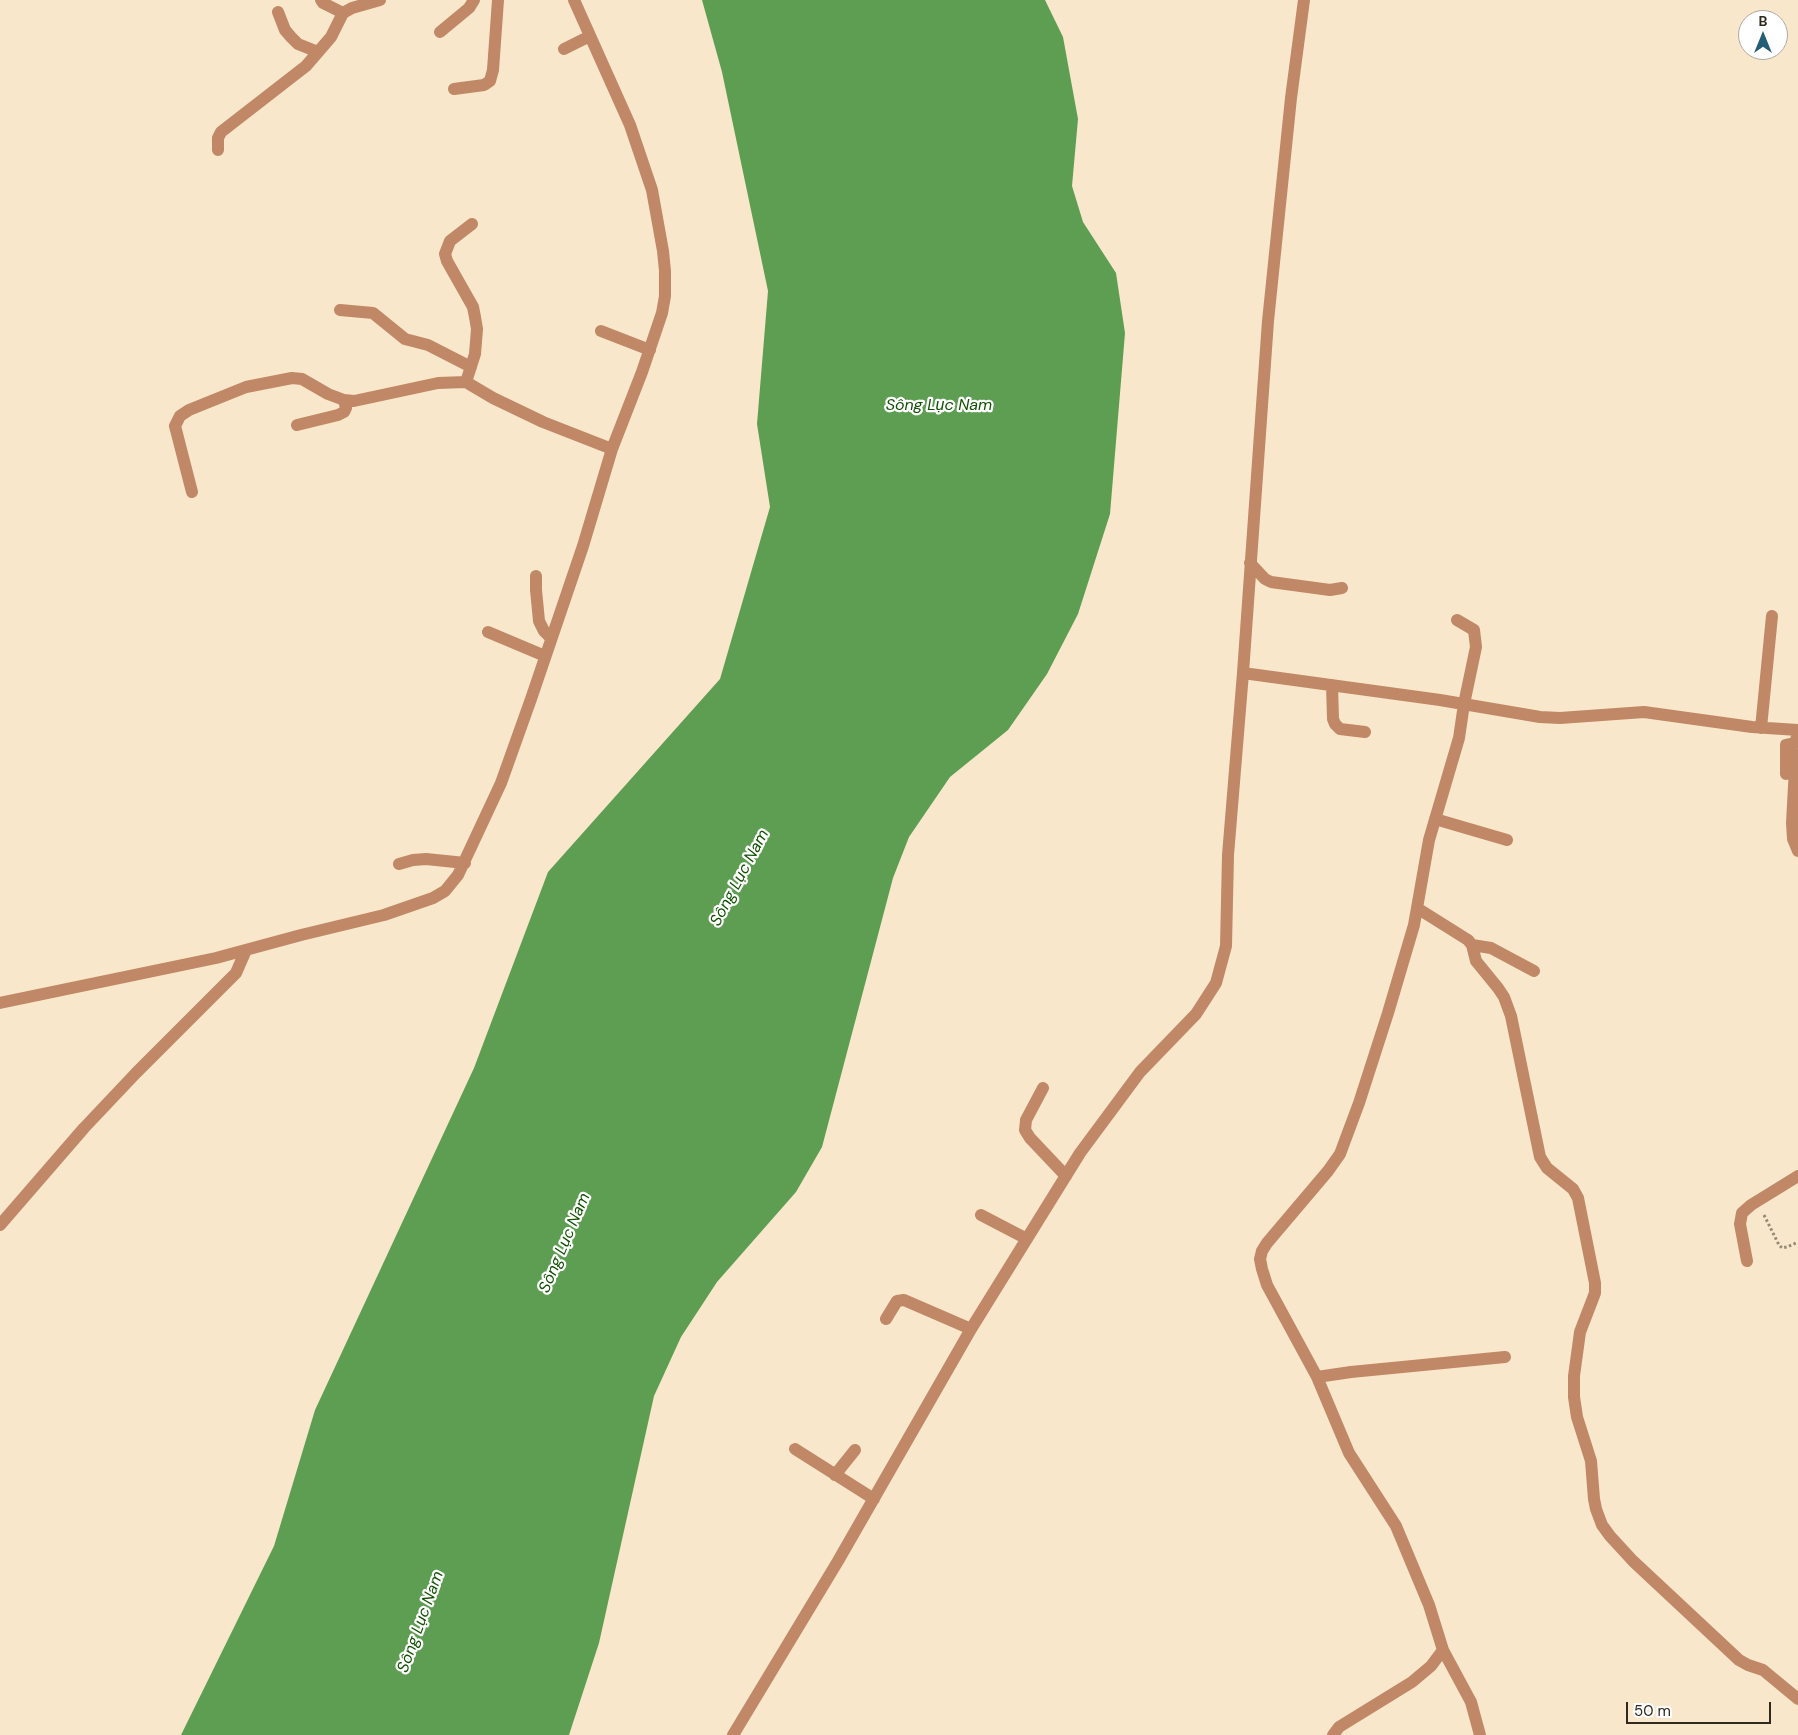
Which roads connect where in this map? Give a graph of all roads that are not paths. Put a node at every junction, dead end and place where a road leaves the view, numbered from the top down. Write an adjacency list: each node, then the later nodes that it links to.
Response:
1 (321, 0): 8 (street)
2 (380, 0): 8 (street)
3 (474, 0): 9 (street)
4 (498, 0): 13 (street)
5 (574, 0): 10 (street)
6 (1304, 0): 25 (street)
7 (278, 12): 12 (street)
8 (343, 13): 12 (street)
9 (440, 32)
10 (590, 36): 11 (street); 18 (street)
11 (564, 49)
12 (318, 52): 14 (street)
13 (454, 89)
14 (218, 150)
15 (472, 224): 19 (street)
16 (340, 310): 19 (street)
17 (601, 331): 18 (street)
18 (650, 350): 23 (street)
19 (471, 367): 20 (street)
20 (466, 382): 21 (street); 23 (street)
21 (344, 400): 22 (street); 24 (street)
22 (297, 425)
23 (612, 449): 31 (street)
24 (192, 492)
25 (1250, 563): 27 (street); 33 (street)
26 (536, 576): 31 (street)
27 (1342, 588)
28 (1772, 616): 36 (street)
29 (1456, 620): 35 (street)
30 (488, 632): 32 (street)
31 (551, 638): 32 (street)
32 (545, 656): 43 (street)
33 (1243, 673): 34 (street); 51 (street)
34 (1332, 685): 35 (street); 37 (street)
35 (1464, 704): 36 (street); 40 (street)
36 (1761, 728): 38 (street)
37 (1365, 732)
38 (1797, 735): 39 (street); 42 (street)
39 (1786, 774)
40 (1435, 819): 41 (street); 45 (street)
41 (1508, 840)
42 (1798, 851)
43 (465, 863): 44 (street); 47 (street)
44 (399, 864)
45 (1417, 908): 46 (street); 60 (street)
46 (1472, 945): 48 (street); 66 (street)
47 (246, 950): 49 (street); 54 (street)
48 (1534, 971)
49 (0, 1004)
50 (1043, 1088): 51 (street)
51 (1066, 1176): 55 (street)
52 (1798, 1176): 56 (street)
53 (981, 1215): 55 (street)
54 (0, 1225)
55 (1027, 1239): 58 (street)
56 (1747, 1261)
57 (886, 1319): 58 (street)
58 (971, 1329): 64 (street)
59 (1505, 1357): 60 (street)
60 (1317, 1377): 65 (street)
61 (795, 1449): 63 (street)
62 (855, 1450): 63 (street)
63 (835, 1475): 64 (street)
64 (874, 1499): 67 (street)
65 (1443, 1650): 68 (street); 69 (street)
66 (1798, 1699)
67 (733, 1735)
68 (1333, 1735)
69 (1480, 1735)

